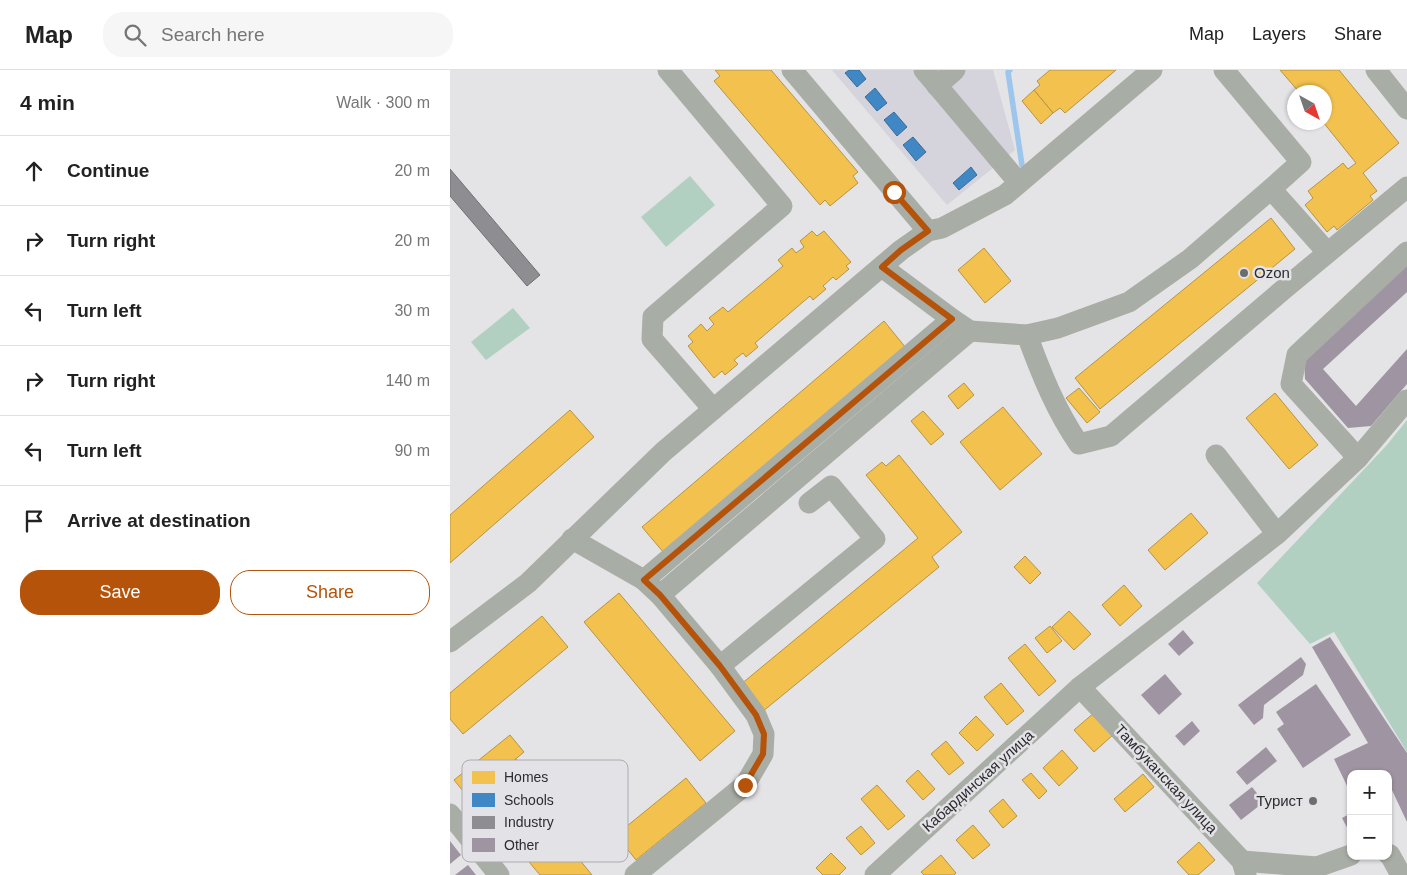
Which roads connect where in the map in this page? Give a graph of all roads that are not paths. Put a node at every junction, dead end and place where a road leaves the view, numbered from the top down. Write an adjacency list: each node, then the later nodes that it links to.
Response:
1 (668, 70): 20 (street)
2 (792, 70): 12 (street)
3 (955, 70): 7 (street)
4 (1152, 70): 9 (street)
5 (1224, 70): 11 (street)
6 (1376, 70): 8 (street)
7 (930, 78): 9 (street)
8 (1407, 109)
9 (1019, 183): 12 (street)
10 (1407, 187): 13 (street)
11 (1272, 189): 13 (street); 18 (street)
12 (928, 231): 15 (street)
13 (1327, 252): 18 (street)
14 (1407, 252): 22 (street)
15 (882, 267): 16 (street); 20 (street)
16 (952, 319): 17 (street); 26 (street)
17 (970, 332): 18 (street); 27 (street)
18 (1027, 335)
19 (1407, 400): 22 (street, Кабардинская улица)
20 (713, 409): 25 (street)
21 (1216, 455): 24 (street)
22 (1358, 458): 24 (street, Кабардинская улица)
23 (809, 503): 29 (street)
24 (1277, 534): 30 (street, Кабардинская улица)
25 (572, 539): 26 (street); 28 (street)
26 (644, 580): 27 (street)
27 (660, 595): 29 (street)
28 (450, 642)
29 (720, 666): 39 (street)
30 (1080, 687): 36 (street, Тамбуканская улица); 40 (street, Кабардинская улица)
31 (450, 814): 32 (street)
32 (462, 829)
33 (1347, 857): 37 (street)
34 (1392, 859): 41 (street)
35 (489, 862): 38 (street)
36 (1244, 868): 37 (street)
37 (1321, 871)
38 (500, 875)
39 (635, 875)
40 (875, 875)
41 (1401, 875)

